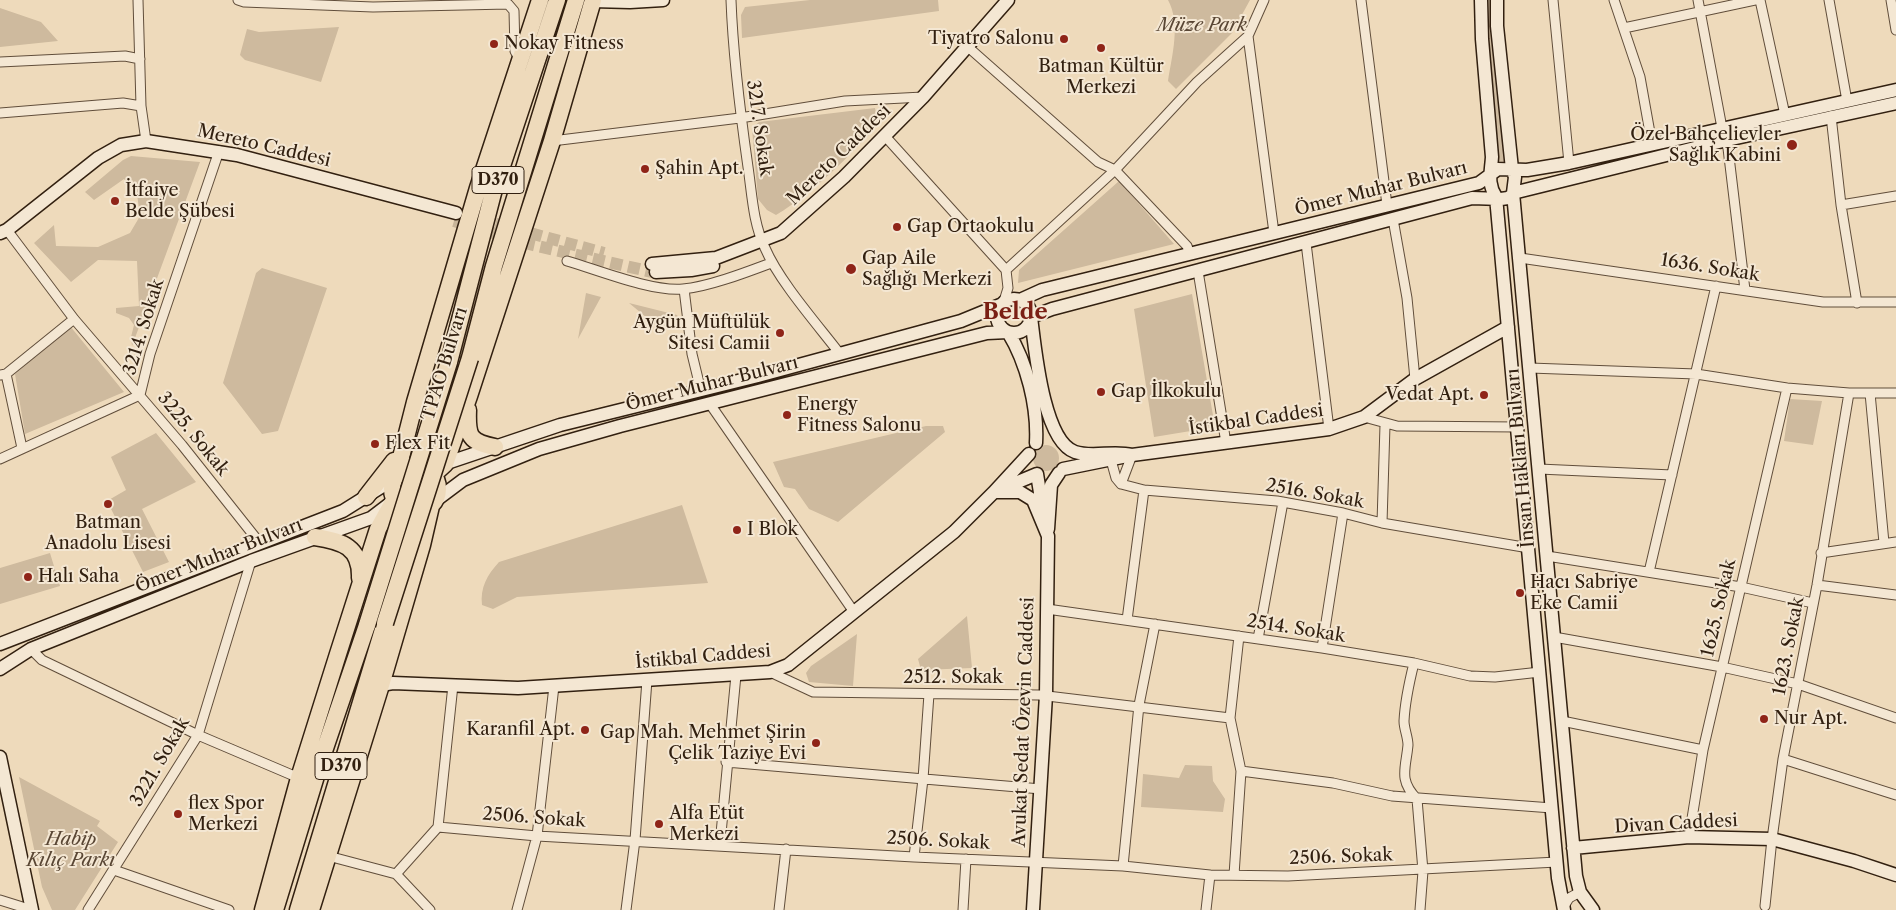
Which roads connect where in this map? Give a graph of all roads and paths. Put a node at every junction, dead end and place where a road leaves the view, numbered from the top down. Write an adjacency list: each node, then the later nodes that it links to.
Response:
1 (138, 0): 26 (street)
2 (238, 0): 27 (street)
3 (540, 0): 27 (highway, TPAO Bulvarı)
4 (557, 0): 201 (highway, TPAO Bulvarı / D370, bridge)
5 (587, 0): 20 (main road); 41 (highway, TPAO Bulvarı); 202 (highway, TPAO Bulvarı / D370, bridge)
6 (663, 0): 20 (main road)
7 (730, 0): 37 (street, 3217. Sokak)
8 (1008, 0): 25 (main road, Mereto Caddesi)
9 (1264, 0): 24 (street)
10 (1361, 0): 51 (street)
11 (1481, 0): 47 (main road, İnsan Hakları Bulvarı)
12 (1497, 0): 45 (main road, İnsan Hakları Bulvarı)
13 (1553, 0): 44 (street)
14 (1614, 0): 22 (street)
15 (1698, 0): 21 (street)
16 (1755, 0): 21 (street)
17 (1760, 0): 35 (street)
18 (1829, 0): 31 (street)
19 (1891, 0): 23 (street)
20 (631, 1)
21 (1701, 12): 22 (street); 38 (street)
22 (1624, 28): 42 (street)
23 (1896, 30)
24 (1248, 36): 46 (street); 56 (street)
25 (968, 47): 30 (main road, Mereto Caddesi); 46 (street)
26 (140, 59): 28 (street); 33 (street)
27 (520, 61): 95 (highway, TPAO Bulvarı)
28 (0, 62)
29 (1896, 90): 31 (main road, Ömer Muhar Bulvarı)
30 (923, 97): 37 (street); 39 (main road, Mereto Caddesi)
31 (1847, 101): 35 (main road, Ömer Muhar Bulvarı)
32 (1896, 103): 36 (main road, Ömer Muhar Bulvarı)
33 (141, 106): 34 (street); 40 (street)
34 (0, 113)
35 (1785, 114): 38 (main road, Ömer Muhar Bulvarı)
36 (1831, 116): 38 (main road, Ömer Muhar Bulvarı); 52 (street)
37 (740, 118): 41 (street); 58 (street, 3217. Sokak)
38 (1724, 134): 42 (main road, Ömer Muhar Bulvarı); 48 (main road, Ömer Muhar Bulvarı); 68 (street)
39 (884, 135): 58 (main road, Mereto Caddesi); 64 (street)
40 (146, 141): 43 (main road, Mereto Caddesi); 55 (main road, Mereto Caddesi)
41 (552, 141): 88 (highway, TPAO Bulvarı)
42 (1652, 144): 44 (main road, Ömer Muhar Bulvarı)
43 (219, 151): 53 (main road, Mereto Caddesi); 87 (street, 3214. Sokak)
44 (1569, 163): 45 (main road, Ömer Muhar Bulvarı)
45 (1512, 169): 47 (main road, Ömer Muhar Bulvarı); 48 (main road, İnsan Hakları Bulvarı)
46 (1115, 170): 59 (street); 64 (street)
47 (1489, 174): 50 (main road, İnsan Hakları Bulvarı); 51 (main road, Ömer Muhar Bulvarı)
48 (1513, 193): 50 (main road, Ömer Muhar Bulvarı); 60 (main road, İnsan Hakları Bulvarı)
49 (1896, 196): 52 (street)
50 (1496, 197): 54 (main road, Ömer Muhar Bulvarı); 75 (main road, İnsan Hakları Bulvarı)
51 (1387, 205): 56 (main road, Ömer Muhar Bulvarı)
52 (1841, 205): 72 (street)
53 (455, 217)
54 (1393, 219): 57 (main road, Ömer Muhar Bulvarı); 81 (street)
55 (3, 231): 74 (street, 3225. Sokak)
56 (1274, 233): 59 (main road, Ömer Muhar Bulvarı)
57 (1306, 243): 65 (main road, Ömer Muhar Bulvarı); 93 (street)
58 (763, 245): 62 (street, 3217. Sokak); 63 (main road)
59 (1190, 254): 69 (main road, Ömer Muhar Bulvarı)
60 (1520, 258): 66 (street, 1636. Sokak); 78 (main road, İnsan Hakları Bulvarı)
61 (567, 261): 67 (street)
62 (772, 263): 67 (street); 77 (street, 3217. Sokak)
63 (652, 268)
64 (1006, 270): 71 (street)
65 (1198, 271): 73 (main road, Ömer Muhar Bulvarı); 94 (street)
66 (1716, 286): 68 (street, 1636. Sokak); 80 (street)
67 (684, 289): 83 (street)
68 (1745, 290): 72 (street, 1636. Sokak)
69 (1020, 300): 71 (main road); 73 (main road)
70 (1896, 302): 72 (street, 1636. Sokak)
71 (1002, 303): 76 (main road); 77 (main road, Ömer Muhar Bulvarı)
72 (1857, 303)
73 (1031, 317): 76 (main road); 96 (main road)
74 (74, 319): 79 (street); 87 (street, 3225. Sokak)
75 (1508, 327): 81 (main road, İstikbal Caddesi); 92 (main road, İnsan Hakları Bulvarı)
76 (1008, 332): 89 (main road, Ömer Muhar Bulvarı); 99 (main road)
77 (840, 354): 83 (main road, Ömer Muhar Bulvarı)
78 (1530, 368): 80 (street); 103 (main road, İnsan Hakları Bulvarı)
79 (3, 374): 97 (street)
80 (1696, 374): 82 (street); 107 (street)
81 (1415, 379): 90 (main road, İstikbal Caddesi)
82 (1787, 388): 84 (street); 129 (street, 1625. Sokak)
83 (701, 391): 98 (main road, Ömer Muhar Bulvarı)
84 (1849, 393): 85 (street); 124 (street, 1623. Sokak)
85 (1870, 393): 86 (street); 122 (street)
86 (1896, 393)
87 (140, 395): 97 (street, 3214. Sokak); 120 (street, 3225. Sokak)
88 (469, 396): 98 (highway); 104 (highway, TPAO Bulvarı)
89 (710, 404): 115 (main road, Ömer Muhar Bulvarı); 134 (street)
90 (1364, 417): 91 (street); 93 (main road, İstikbal Caddesi)
91 (1385, 424): 92 (street); 117 (street)
92 (1518, 426): 123 (main road, İnsan Hakları Bulvarı)
93 (1329, 429): 94 (main road, İstikbal Caddesi)
94 (1226, 442): 100 (main road, İstikbal Caddesi)
95 (404, 444): 108 (highway, TPAO Bulvarı); 112 (highway)
96 (1060, 444): 99 (main road); 100 (main road); 105 (main road)
97 (22, 448): 101 (street, 3214. Sokak)
98 (495, 448): 104 (main road, Ömer Muhar Bulvarı)
99 (1032, 448): 106 (main road); 111 (main road, İstikbal Caddesi)
100 (1132, 455): 102 (main road); 109 (street)
101 (0, 459)
102 (1111, 460): 105 (main road); 109 (street)
103 (1539, 468): 107 (street); 125 (main road, İnsan Hakları Bulvarı)
104 (436, 469): 108 (highway); 115 (highway)
105 (1061, 471): 106 (main road); 118 (main road, Avukat Sedat Özevin Caddesi)
106 (1038, 474): 111 (main road); 118 (main road, Avukat Sedat Özevin Caddesi)
107 (1672, 475): 127 (street)
108 (395, 476): 112 (main road, Ömer Muhar Bulvarı); 113 (highway)
109 (1121, 484): 110 (street, 2516. Sokak)
110 (1144, 490): 114 (street, 2516. Sokak); 135 (street)
111 (994, 492): 118 (main road); 134 (main road, İstikbal Caddesi)
112 (366, 497): 120 (main road, Ömer Muhar Bulvarı)
113 (394, 500): 115 (highway); 119 (main road, Ömer Muhar Bulvarı); 130 (highway)
114 (1283, 502): 116 (street, 2516. Sokak); 139 (street)
115 (433, 503): 151 (highway)
116 (1343, 513): 117 (street, 2516. Sokak); 141 (street)
117 (1382, 523): 123 (street, 2516. Sokak)
118 (1048, 536): 133 (main road, Avukat Sedat Özevin Caddesi)
119 (315, 537): 126 (main road, Ömer Muhar Bulvarı); 130 (highway)
120 (259, 542): 140 (main road, Ömer Muhar Bulvarı)
121 (1896, 542): 122 (street)
122 (1884, 543): 124 (street)
123 (1528, 548): 147 (main road, İnsan Hakları Bulvarı)
124 (1821, 553): 128 (street, 1623. Sokak)
125 (1547, 556): 127 (street); 138 (main road, İnsan Hakları Bulvarı)
126 (251, 561): 142 (main road, Ömer Muhar Bulvarı); 160 (street, 3221. Sokak)
127 (1650, 572): 129 (street)
128 (1817, 585): 131 (street); 132 (street, 1623. Sokak)
129 (1741, 587): 132 (street); 144 (street, 1625. Sokak)
130 (360, 588): 166 (highway)
131 (1896, 596)
132 (1813, 603): 150 (street, 1623. Sokak)
133 (1047, 609): 135 (street, 2514. Sokak); 155 (main road, Avukat Sedat Özevin Caddesi)
134 (854, 612): 146 (main road, İstikbal Caddesi)
135 (1127, 620): 136 (street, 2514. Sokak)
136 (1155, 624): 137 (street, 2514. Sokak); 156 (street)
137 (1239, 636): 139 (street, 2514. Sokak); 158 (street)
138 (1554, 637): 144 (street); 159 (main road, İnsan Hakları Bulvarı)
139 (1258, 639): 141 (street, 2514. Sokak)
140 (0, 644)
141 (1322, 648): 143 (street, 2514. Sokak)
142 (31, 649): 145 (main road, Ömer Muhar Bulvarı); 160 (street)
143 (1414, 663): 147 (street, 2514. Sokak); 170 (street)
144 (1722, 667): 150 (street); 161 (street, 1625. Sokak)
145 (0, 669)
146 (770, 672): 148 (main road, İstikbal Caddesi); 154 (street, 2512. Sokak)
147 (1540, 672): 171 (main road, İnsan Hakları Bulvarı)
148 (736, 675): 149 (main road, İstikbal Caddesi); 164 (street)
149 (647, 680): 153 (main road, İstikbal Caddesi); 176 (street)
150 (1798, 684): 157 (street); 163 (street, 1623. Sokak)
151 (381, 685): 152 (main road, İstikbal Caddesi); 180 (highway)
152 (453, 685): 153 (main road, İstikbal Caddesi); 172 (street)
153 (554, 686): 173 (street)
154 (929, 694): 155 (street, 2512. Sokak); 167 (street)
155 (1046, 695): 156 (street, 2512. Sokak); 168 (main road, Avukat Sedat Özevin Caddesi)
156 (1139, 705): 158 (street, 2512. Sokak); 185 (street)
157 (1895, 714)
158 (1230, 718): 165 (street)
159 (1562, 721): 161 (street); 178 (main road, İnsan Hakları Bulvarı)
160 (198, 734): 166 (street); 186 (street, 3221. Sokak)
161 (1703, 750): 174 (street, 1625. Sokak)
162 (0, 757): 197 (main road)
163 (1784, 759): 169 (street); 175 (street, 1623. Sokak)
164 (726, 762): 167 (street); 177 (street)
165 (1241, 771): 170 (street); 190 (street)
166 (299, 778): 200 (highway)
167 (923, 779): 168 (street); 181 (street)
168 (1041, 789): 183 (main road, Avukat Sedat Özevin Caddesi)
169 (1896, 795)
170 (1417, 799): 171 (street); 187 (street)
171 (1552, 808): 184 (main road, İnsan Hakları Bulvarı)
172 (438, 828): 173 (street, 2506. Sokak); 188 (street)
173 (537, 836): 176 (street, 2506. Sokak); 205 (street)
174 (1689, 837): 175 (main road, Divan Caddesi); 178 (main road, Divan Caddesi)
175 (1772, 839): 191 (main road, Divan Caddesi); 196 (street, 1623. Sokak)
176 (635, 840): 177 (street, 2506. Sokak); 206 (street)
177 (720, 844): 179 (street, 2506. Sokak)
178 (1573, 848): 192 (main road, İnsan Hakları Bulvarı)
179 (786, 849): 181 (street, 2506. Sokak); 207 (street)
180 (328, 856): 188 (street); 203 (highway)
181 (914, 857): 182 (street, 2506. Sokak)
182 (966, 859): 183 (street, 2506. Sokak); 208 (street)
183 (1036, 862): 185 (street, 2506. Sokak); 209 (main road, Avukat Sedat Özevin Caddesi)
184 (1557, 862): 187 (street, 2506. Sokak); 194 (main road, İnsan Hakları Bulvarı)
185 (1123, 866): 189 (street, 2506. Sokak)
186 (114, 870): 198 (street, 3221. Sokak); 199 (street)
187 (1423, 871): 190 (street, 2506. Sokak); 211 (street)
188 (396, 874): 204 (street)
189 (1210, 875): 190 (street, 2506. Sokak); 210 (street)
190 (1234, 875)
191 (1896, 875)
192 (1580, 892): 194 (street); 195 (main road, İnsan Hakları Bulvarı)
193 (0, 900): 197 (street)
194 (1563, 909)
195 (1590, 909)
196 (1765, 909)
197 (32, 910)
198 (88, 910)
199 (229, 910)
200 (263, 910)
201 (275, 910)
202 (298, 910)
203 (312, 910)
204 (430, 910)
205 (517, 910)
206 (626, 910)
207 (779, 910)
208 (963, 910)
209 (1033, 910)
210 (1206, 910)
211 (1420, 910)

